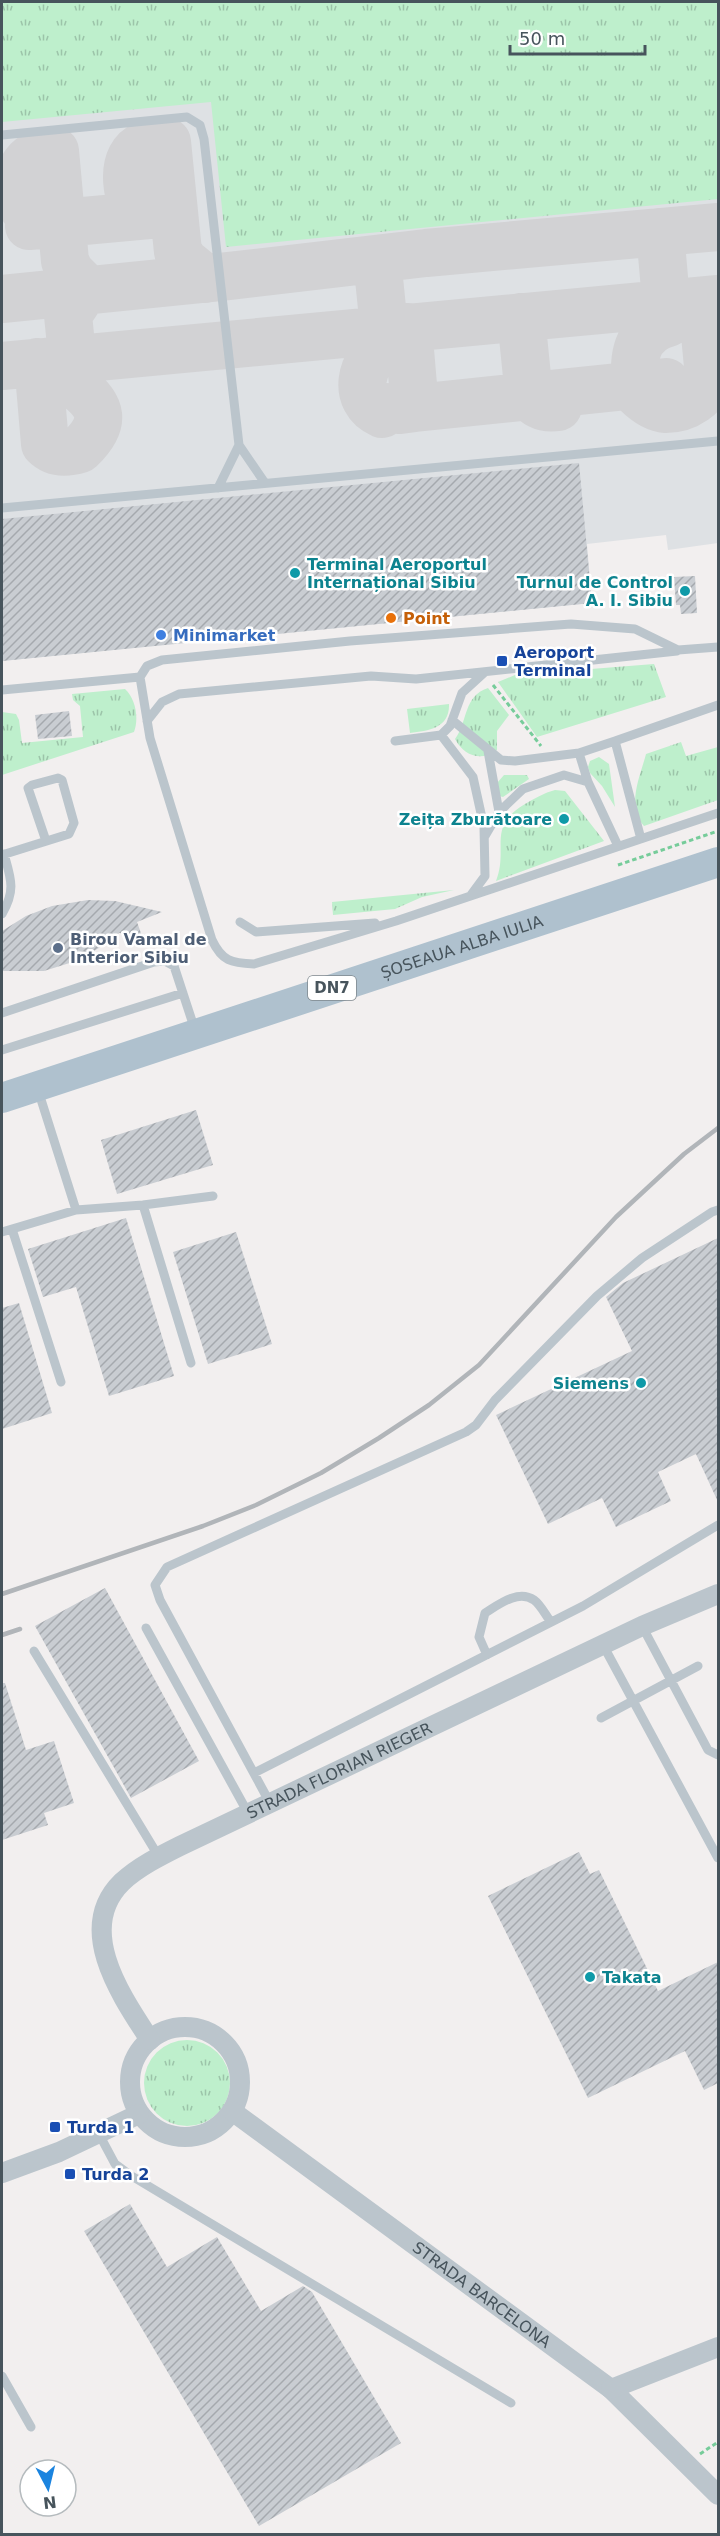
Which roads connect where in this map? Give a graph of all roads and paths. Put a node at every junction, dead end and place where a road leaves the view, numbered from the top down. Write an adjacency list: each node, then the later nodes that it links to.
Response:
1 (2, 135): 3 (lane)
2 (718, 441): 4 (lane)
3 (238, 446): 4 (lane); 5 (lane)
4 (265, 483): 5 (lane)
5 (218, 488): 6 (lane)
6 (2, 508)
7 (718, 647): 8 (lane)
8 (678, 651): 9 (lane); 10 (lane)
9 (487, 670): 13 (lane); 14 (lane)
10 (140, 678): 11 (lane); 14 (lane)
11 (2, 690)
12 (718, 705): 17 (lane)
13 (452, 720): 15 (lane); 18 (lane)
14 (147, 721): 33 (lane)
15 (441, 735): 16 (lane); 24 (lane)
16 (395, 741)
17 (615, 741): 19 (lane); 25 (lane)
18 (488, 751): 19 (lane); 21 (lane)
19 (579, 753): 20 (lane)
20 (588, 782): 21 (lane); 27 (lane)
21 (499, 812): 24 (lane)
22 (718, 813): 25 (lane)
23 (718, 831): 30 (path)
24 (484, 839): 31 (lane)
25 (641, 839): 27 (lane)
26 (46, 841): 26 (lane); 28 (lane)
27 (618, 846): 31 (lane)
28 (3, 854): 32 (lane)
29 (718, 862): 37 (main road, ȘOSEAUA ALBA IULIA / DN7)
30 (618, 865)
31 (471, 895): 33 (lane)
32 (2, 914)
33 (396, 921): 34 (lane)
34 (240, 922)
35 (183, 993): 36 (lane); 37 (lane); 38 (lane)
36 (2, 1013)
37 (196, 1034): 39 (main road, ȘOSEAUA ALBA IULIA / DN7)
38 (2, 1050)
39 (37, 1086): 40 (main road, ȘOSEAUA ALBA IULIA / DN7); 43 (lane)
40 (2, 1098)
41 (213, 1197): 42 (lane)
42 (143, 1205): 43 (lane); 47 (lane)
43 (76, 1210): 45 (lane)
44 (718, 1210): 62 (lane)
45 (12, 1229): 46 (lane); 48 (lane)
46 (2, 1232)
47 (191, 1363)
48 (61, 1382)
49 (717, 1529): 51 (lane)
50 (718, 1594): 52 (street, STRADA FLORIAN RIEGER)
51 (551, 1623): 56 (lane); 56 (lane)
52 (642, 1626): 54 (street, STRADA FLORIAN RIEGER); 58 (lane)
53 (146, 1628): 64 (lane)
54 (603, 1645): 59 (lane); 63 (street, STRADA FLORIAN RIEGER)
55 (34, 1651): 65 (lane)
56 (487, 1655): 62 (lane)
57 (698, 1666): 58 (lane)
58 (670, 1679): 59 (lane); 61 (lane)
59 (634, 1699): 60 (lane); 66 (lane)
60 (601, 1718)
61 (718, 1755)
62 (254, 1773): 63 (lane)
63 (270, 1803): 64 (street, STRADA FLORIAN RIEGER)
64 (248, 1813): 65 (street, STRADA FLORIAN RIEGER)
65 (159, 1857): 67 (street, STRADA FLORIAN RIEGER)
66 (718, 1858)
67 (150, 2040): 68 (street); 69 (street)
68 (232, 2110): 69 (street); 74 (street, STRADA BARCELONA)
69 (139, 2114): 70 (street)
70 (99, 2134): 71 (street); 75 (lane)
71 (2, 2173)
72 (718, 2347): 74 (street)
73 (2, 2376): 76 (lane)
74 (611, 2389): 77 (street, STRADA BARCELONA)
75 (511, 2403)
76 (31, 2427)
77 (718, 2495)

